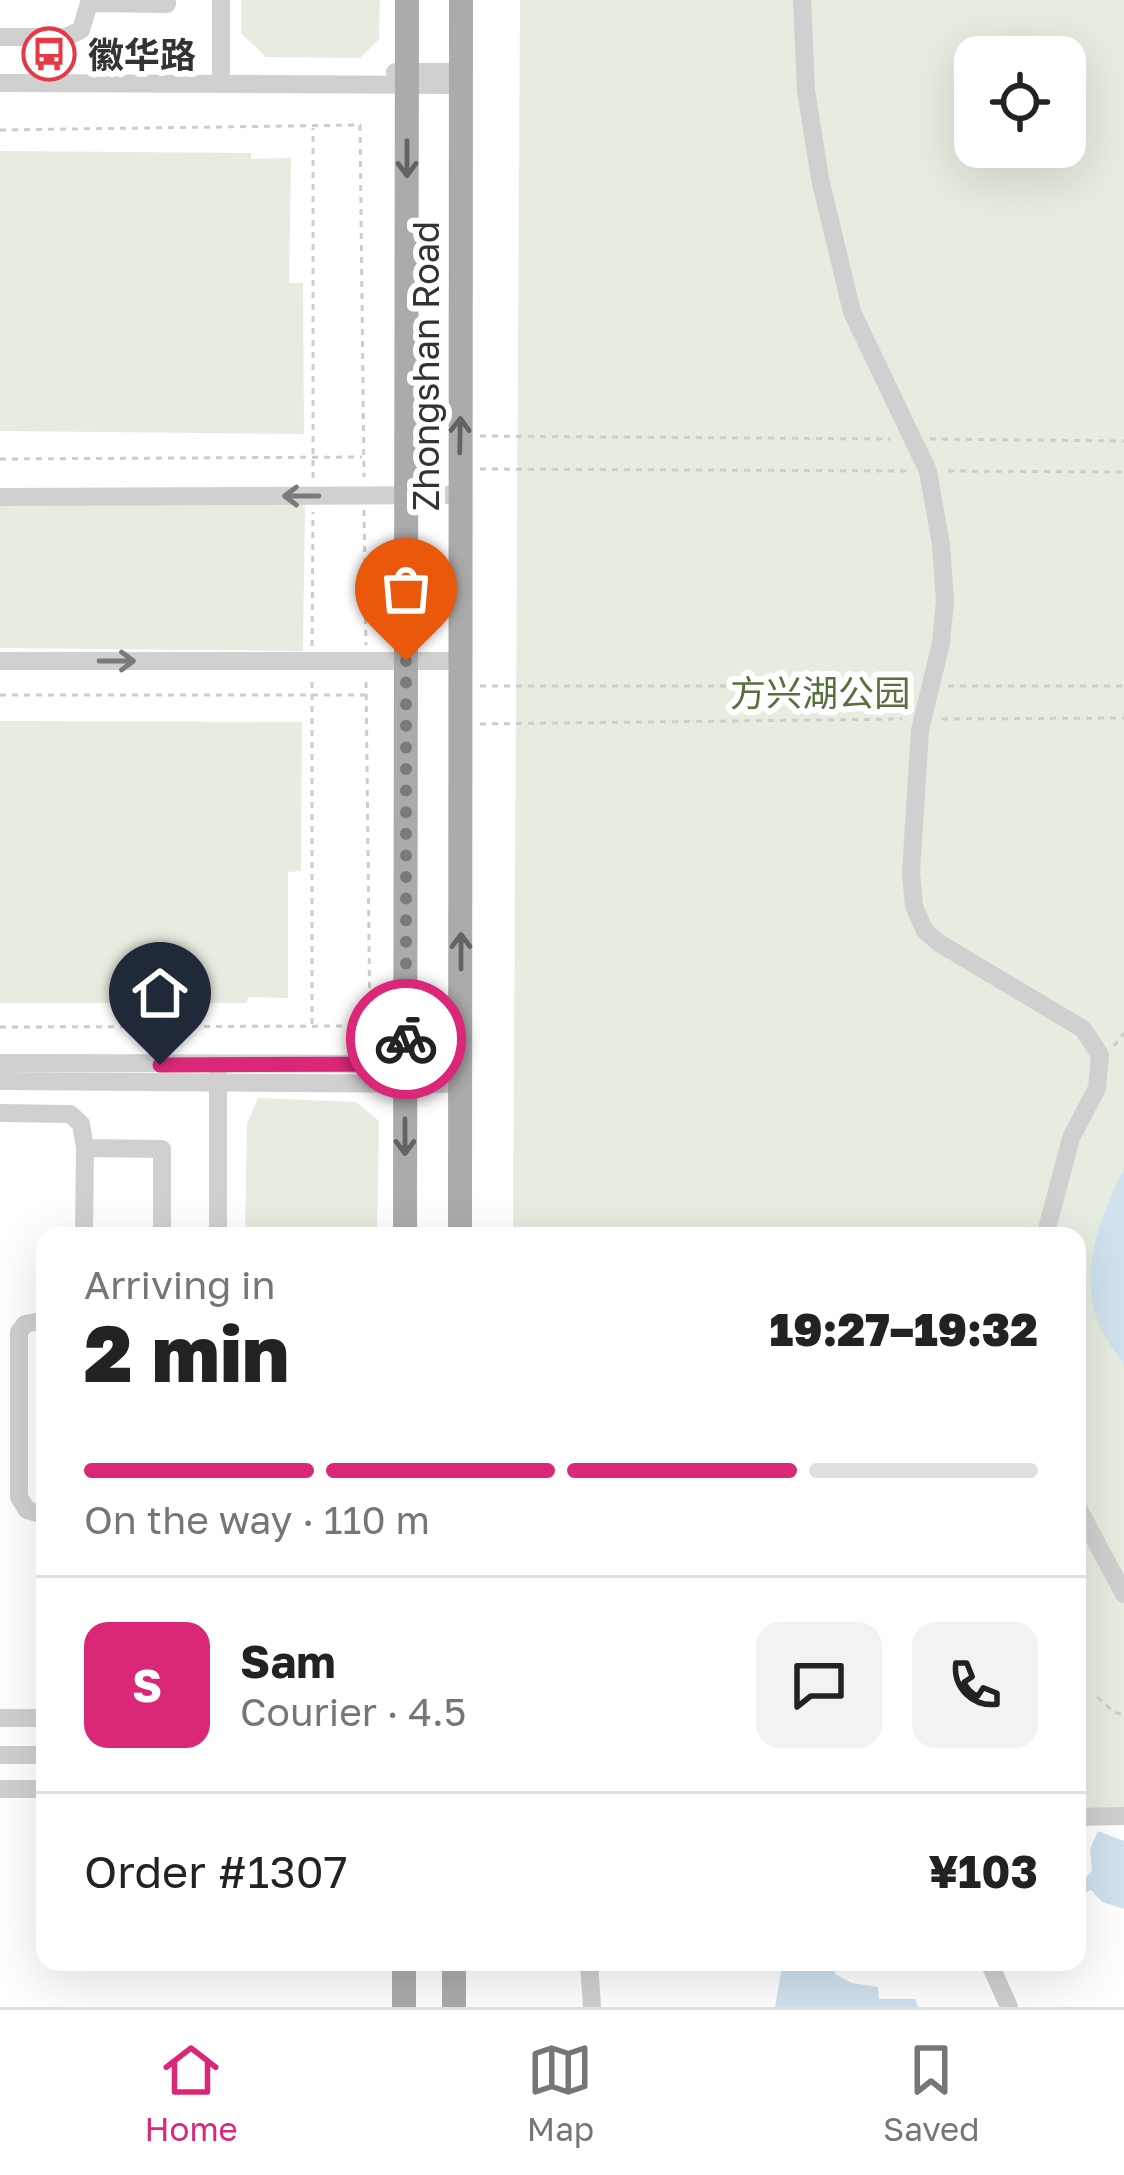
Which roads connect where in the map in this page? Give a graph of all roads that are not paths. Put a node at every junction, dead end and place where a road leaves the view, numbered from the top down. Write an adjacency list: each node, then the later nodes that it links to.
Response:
1 (166, 0): 6 (street)
2 (221, 0): 9 (street)
3 (406, 0): 10 (main road, Zhongshan Road)
4 (461, 0): 11 (main road, Zhongshan Road)
5 (802, 0): 31 (street)
6 (89, 2): 7 (street)
7 (0, 37)
8 (0, 72): 9 (street)
9 (221, 78): 10 (street); 12 (street)
10 (407, 78): 11 (street); 14 (main road, Zhongshan Road, one-way to 14)
11 (462, 78): 13 (main road, Zhongshan Road, one-way to 11)
12 (0, 83)
13 (460, 482): 14 (street); 18 (main road, Zhongshan Road)
14 (406, 495): 15 (street, one-way to 15); 17 (main road, Zhongshan Road)
15 (0, 496)
16 (0, 661): 17 (street, one-way to 17)
17 (406, 661): 18 (street); 20 (main road, Zhongshan Road)
18 (460, 674): 21 (main road, Zhongshan Road, one-way to 18)
19 (0, 1063): 22 (street)
20 (406, 1074): 21 (street); 22 (street); 29 (main road, Zhongshan Road, one-way to 29)
21 (461, 1074): 30 (main road, Zhongshan Road)
22 (218, 1075): 23 (street); 28 (street)
23 (0, 1081)
24 (0, 1113): 25 (street)
25 (85, 1147): 26 (street); 27 (street)
26 (84, 1227)
27 (162, 1227)
28 (218, 1227)
29 (405, 1227)
30 (460, 1227)
31 (1047, 1227)
32 (36, 1322): 33 (street)
33 (36, 1512)
34 (1086, 1523): 35 (street)
35 (1124, 1594)
36 (0, 1718): 37 (street)
37 (36, 1718)
38 (0, 1755): 39 (street)
39 (36, 1755)
40 (0, 1789): 41 (street)
41 (36, 1789)
42 (1124, 1816): 43 (street)
43 (1086, 1817)
44 (404, 1971): 48 (main road)
45 (454, 1971): 49 (main road)
46 (590, 1971): 50 (street)
47 (993, 1971): 51 (street)
48 (404, 2007)
49 (454, 2007)
50 (592, 2007)
51 (1009, 2007)

